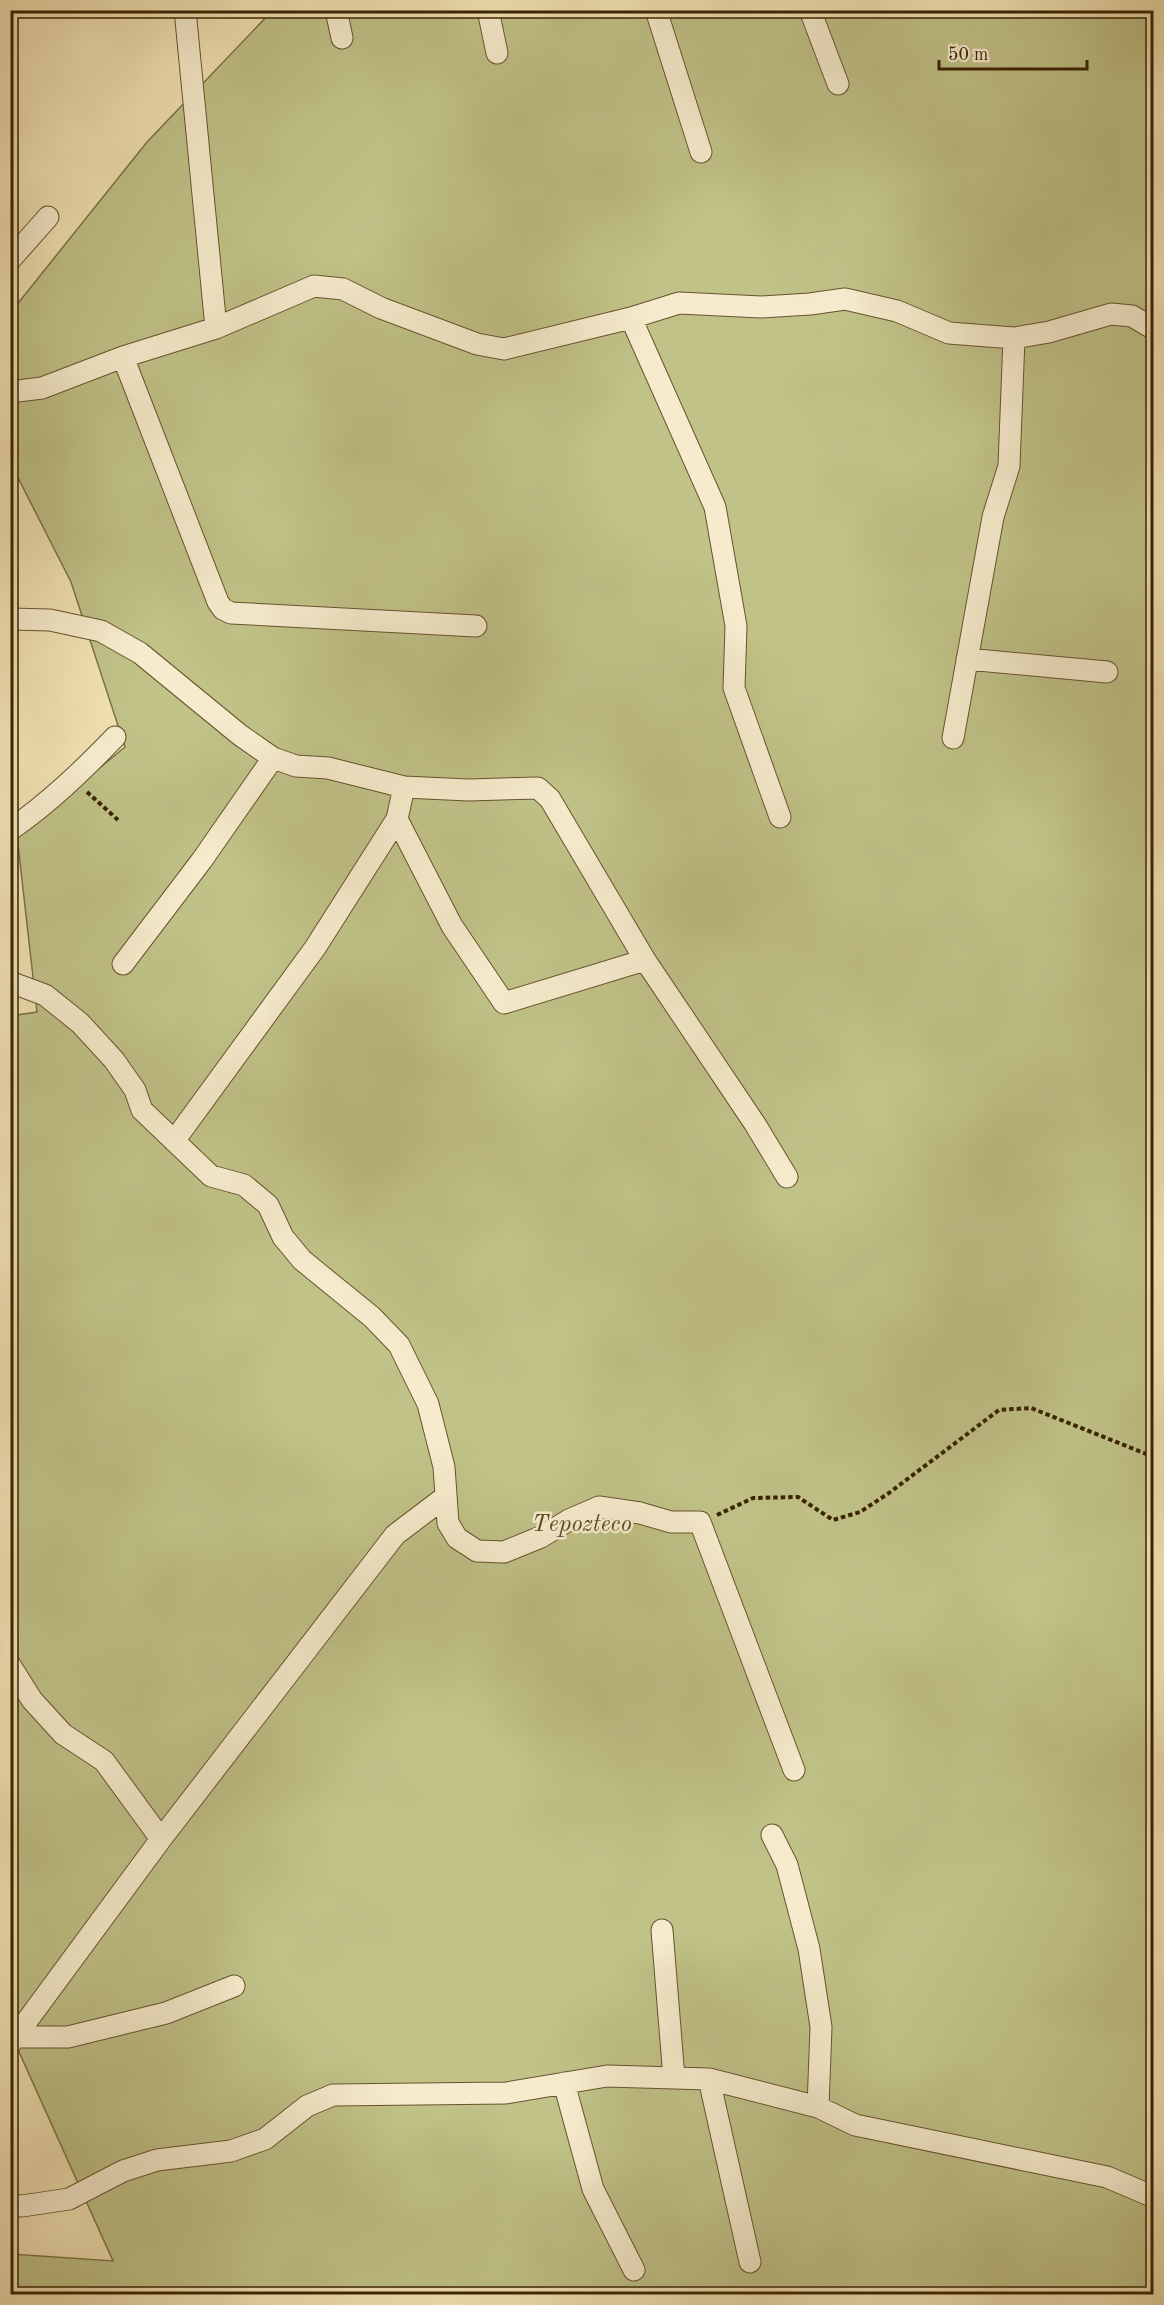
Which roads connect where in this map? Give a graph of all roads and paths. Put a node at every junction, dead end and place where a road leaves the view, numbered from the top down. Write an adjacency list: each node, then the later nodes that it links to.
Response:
1 (185, 10): 13 (street)
2 (336, 10): 6 (street)
3 (488, 10): 7 (street)
4 (656, 10): 9 (street)
5 (810, 10): 8 (street)
6 (342, 38)
7 (497, 53)
8 (838, 84)
9 (701, 152)
10 (48, 217): 11 (street)
11 (10, 260)
12 (632, 318): 13 (street); 15 (street); 27 (street)
13 (216, 328): 16 (street)
14 (1154, 329): 15 (street)
15 (1014, 338): 20 (street)
16 (123, 357): 17 (street); 19 (street)
17 (10, 392)
18 (10, 619): 24 (street)
19 (476, 626)
20 (967, 659): 21 (street); 23 (street)
21 (1107, 672)
22 (115, 737): 25 (street)
23 (953, 738)
24 (273, 758): 26 (street); 32 (street)
25 (73, 779): 29 (path); 30 (street)
26 (404, 786): 28 (street); 31 (street)
27 (780, 817)
28 (397, 819): 31 (street); 34 (street)
29 (118, 820)
30 (10, 830)
31 (645, 960): 35 (street)
32 (123, 964)
33 (10, 982): 34 (street)
34 (174, 1141): 37 (street)
35 (788, 1177)
36 (1154, 1457): 38 (path)
37 (445, 1497): 38 (street); 42 (street)
38 (700, 1522): 40 (street)
39 (10, 1665): 42 (street)
40 (794, 1770)
41 (772, 1835): 49 (street)
42 (161, 1839): 45 (street)
43 (662, 1930): 46 (street)
44 (234, 1986): 45 (street)
45 (13, 2040)
46 (674, 2078): 47 (street); 48 (street)
47 (709, 2079): 49 (street); 52 (street)
48 (564, 2083): 51 (street); 53 (street)
49 (818, 2108): 50 (street)
50 (1154, 2197)
51 (10, 2205)
52 (750, 2262)
53 (634, 2270)

